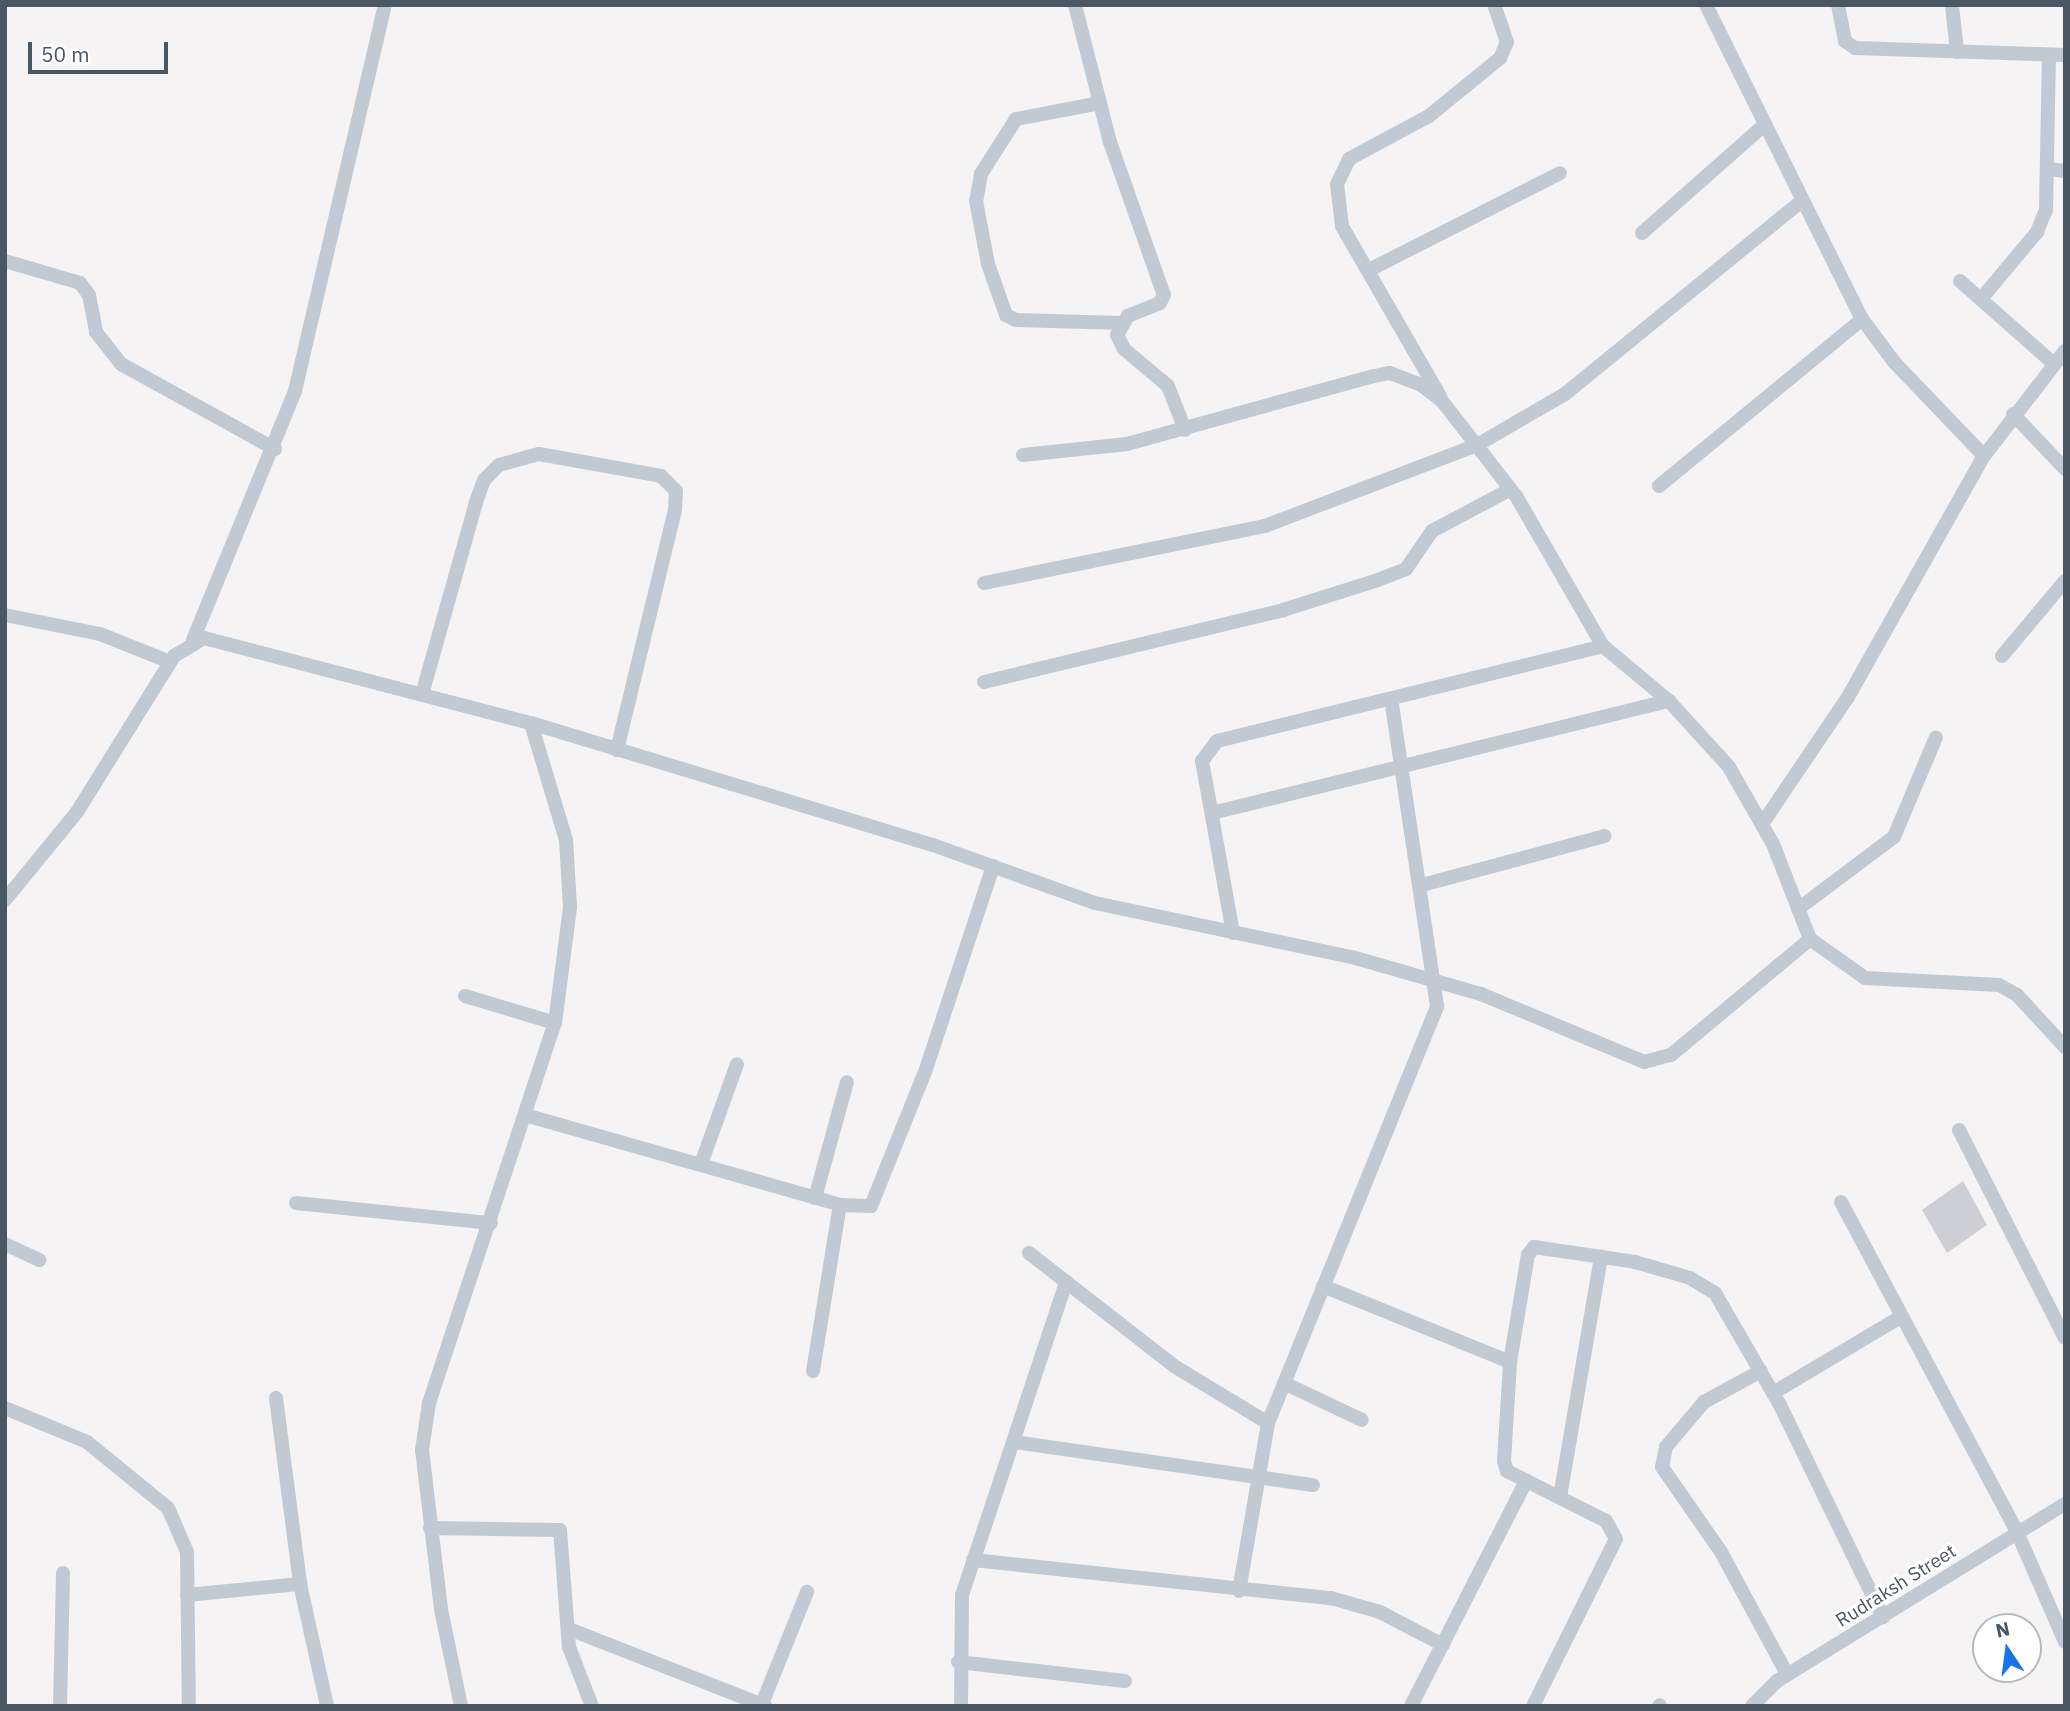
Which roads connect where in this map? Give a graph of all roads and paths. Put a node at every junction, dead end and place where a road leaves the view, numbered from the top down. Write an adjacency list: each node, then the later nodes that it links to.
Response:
1 (385, 5): 29 (street)
2 (1075, 5): 10 (street)
3 (1494, 5): 18 (street)
4 (1706, 5): 11 (street)
5 (1838, 5): 7 (street)
6 (1952, 5): 7 (street)
7 (1957, 52): 8 (street)
8 (2049, 55): 9 (street); 12 (street)
9 (2065, 55)
10 (1100, 103): 22 (street); 22 (street)
11 (1763, 126): 15 (street); 16 (street)
12 (2049, 169): 13 (street); 20 (street)
13 (2065, 171)
14 (1560, 173): 18 (street)
15 (1799, 203): 21 (street); 28 (street)
16 (1642, 233)
17 (5, 261): 29 (street)
18 (1369, 270): 25 (street)
19 (1961, 281): 20 (street)
20 (1981, 299): 24 (street)
21 (1862, 319): 31 (street); 33 (street)
22 (1121, 323): 27 (street)
23 (2065, 351): 24 (street)
24 (2054, 364): 26 (street)
25 (1442, 401): 27 (street); 28 (street)
26 (2013, 414): 31 (street); 32 (street)
27 (1185, 430): 30 (street)
28 (1477, 445): 34 (street); 36 (street)
29 (275, 449): 38 (street)
30 (1023, 455)
31 (1984, 456): 51 (street)
32 (2065, 469)
33 (1659, 486)
34 (1511, 489): 39 (street); 42 (street)
35 (2065, 581): 40 (street)
36 (984, 583)
37 (5, 615): 41 (street)
38 (193, 640): 41 (street); 43 (street)
39 (1603, 646): 44 (street); 45 (street)
40 (2002, 656)
41 (170, 662): 55 (street)
42 (984, 682)
43 (423, 691): 46 (street); 48 (street)
44 (1391, 700): 49 (street); 50 (street)
45 (1669, 701): 49 (street); 51 (street)
46 (531, 723): 48 (street); 61 (street)
47 (1936, 737): 56 (street)
48 (617, 750): 53 (street)
49 (1402, 765): 50 (street); 54 (street)
50 (1212, 813): 57 (street)
51 (1762, 824): 56 (street)
52 (1605, 836): 54 (street)
53 (993, 866): 57 (street); 71 (street)
54 (1422, 885): 59 (street)
55 (5, 900)
56 (1798, 909): 58 (street)
57 (1233, 933): 59 (street)
58 (1810, 939): 59 (street); 62 (street)
59 (1436, 981): 78 (street)
60 (465, 996): 61 (street)
61 (555, 1023): 65 (street)
62 (2065, 1047)
63 (737, 1064): 67 (street)
64 (847, 1082): 68 (street)
65 (525, 1115): 67 (street); 72 (street)
66 (1959, 1130): 80 (street)
67 (701, 1164): 68 (street)
68 (814, 1198): 71 (street)
69 (1841, 1202): 79 (street)
70 (296, 1203): 72 (street)
71 (839, 1205): 82 (street)
72 (491, 1223): 96 (street)
73 (5, 1244): 76 (street)
74 (1028, 1253): 77 (street)
75 (1601, 1256): 81 (street); 83 (street); 94 (street)
76 (40, 1260)
77 (1066, 1282): 89 (street); 90 (street)
78 (1323, 1286): 81 (street); 84 (street)
79 (1902, 1316): 85 (street); 97 (street)
80 (2065, 1338)
81 (1510, 1362): 92 (street)
82 (813, 1371)
83 (1761, 1371): 85 (street); 109 (street)
84 (1284, 1383): 88 (street); 89 (street)
85 (1773, 1393): 104 (street)
86 (276, 1398): 100 (street)
87 (5, 1408): 103 (street)
88 (1362, 1420)
89 (1268, 1423): 91 (street)
90 (1014, 1442): 91 (street); 98 (street)
91 (1256, 1478): 93 (street); 101 (street)
92 (1526, 1481): 94 (street); 107 (street)
93 (1312, 1485)
94 (1560, 1497): 119 (street)
95 (2065, 1504): 97 (street, Rudraksh Street)
96 (430, 1528): 105 (street); 115 (street)
97 (2017, 1532): 104 (street, Rudraksh Street); 106 (street)
98 (973, 1560): 101 (street); 108 (street)
99 (64, 1573): 112 (street)
100 (300, 1584): 103 (street); 114 (street)
101 (1239, 1591): 107 (street)
102 (807, 1592): 111 (street)
103 (187, 1595): 113 (street)
104 (1883, 1618): 109 (street, Rudraksh Street)
105 (569, 1629): 111 (street); 116 (street)
106 (2065, 1642)
107 (1443, 1646): 118 (street)
108 (958, 1662): 110 (street); 117 (street)
109 (1787, 1674): 120 (street, Rudraksh Street)
110 (1125, 1681)
111 (758, 1704)
112 (60, 1706)
113 (189, 1706)
114 (327, 1706)
115 (461, 1706)
116 (592, 1706)
117 (961, 1706)
118 (1411, 1706)
119 (1533, 1706)
120 (1752, 1706)

